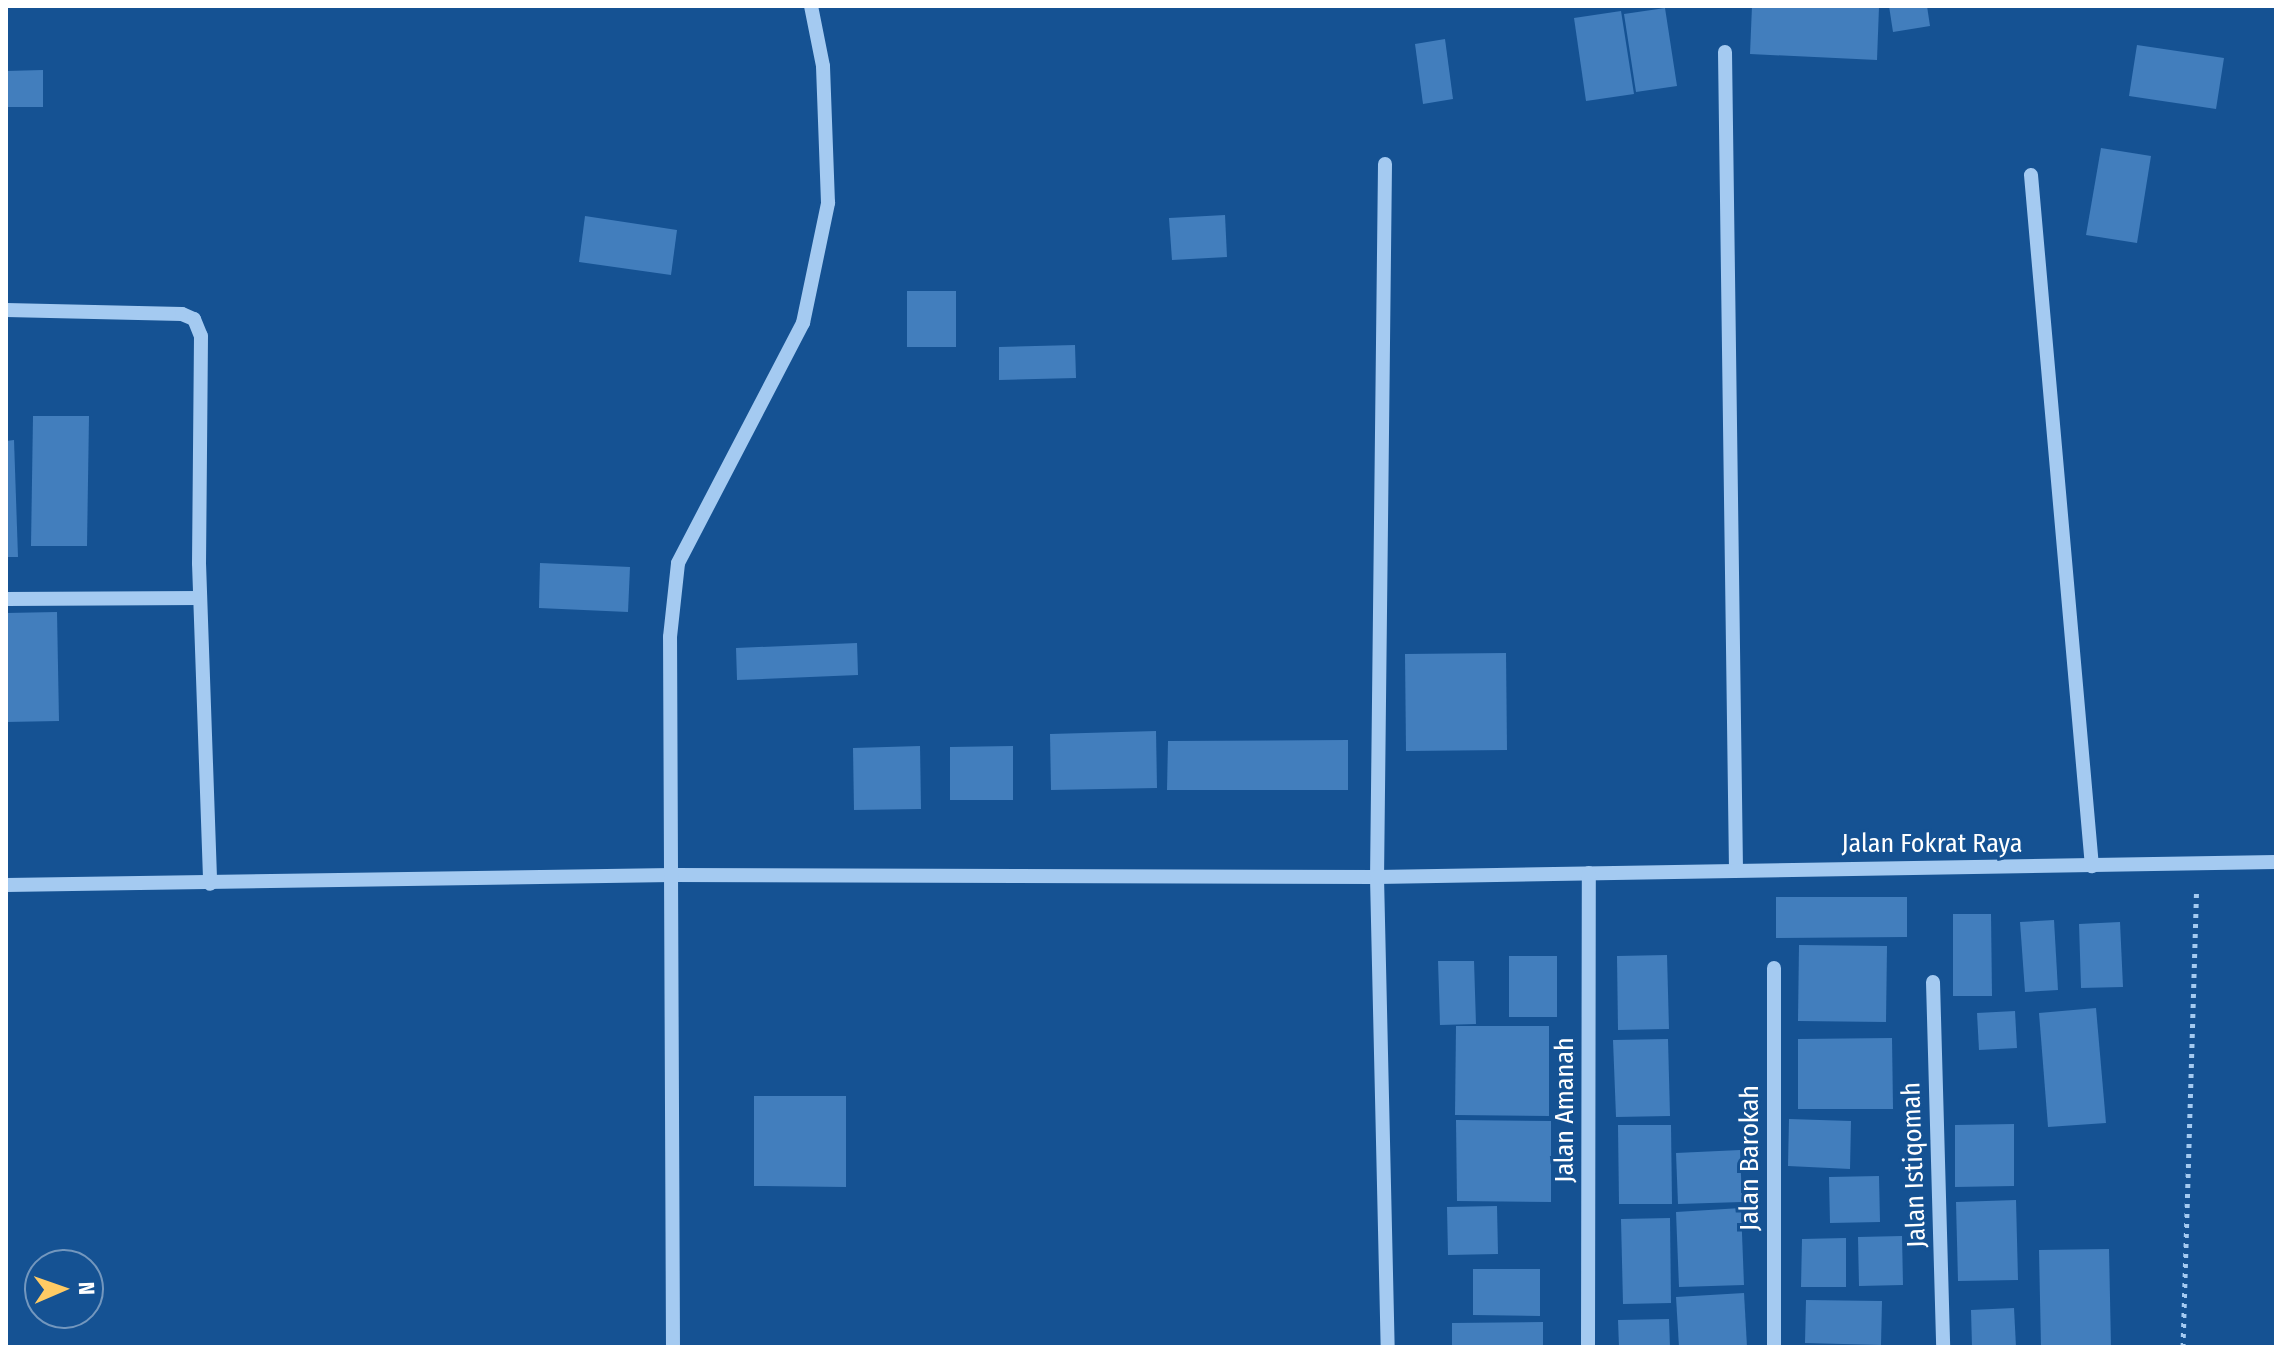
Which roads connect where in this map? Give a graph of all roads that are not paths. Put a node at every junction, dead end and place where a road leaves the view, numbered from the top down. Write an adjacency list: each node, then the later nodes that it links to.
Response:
1 (811, 6): 12 (street)
2 (1725, 52): 10 (street)
3 (1385, 164): 13 (street)
4 (2031, 175): 9 (street)
5 (6, 310): 6 (street)
6 (200, 598): 7 (street); 14 (street)
7 (6, 599)
8 (2276, 862): 9 (street, Jalan Fokrat Raya)
9 (2092, 866): 10 (street, Jalan Fokrat Raya)
10 (1736, 868): 11 (street, Jalan Fokrat Raya)
11 (1589, 873): 13 (street, Jalan Fokrat Raya); 20 (street, Jalan Amanah)
12 (672, 875): 13 (street, Jalan Fokrat Raya); 14 (street, Jalan Fokrat Raya); 18 (street)
13 (1377, 877): 19 (street)
14 (210, 884): 15 (street, Jalan Fokrat Raya)
15 (6, 885)
16 (1774, 968): 21 (street, Jalan Barokah)
17 (1933, 982): 22 (street, Jalan Istiqomah)
18 (673, 1347)
19 (1388, 1347)
20 (1588, 1347)
21 (1774, 1347)
22 (1943, 1347)

